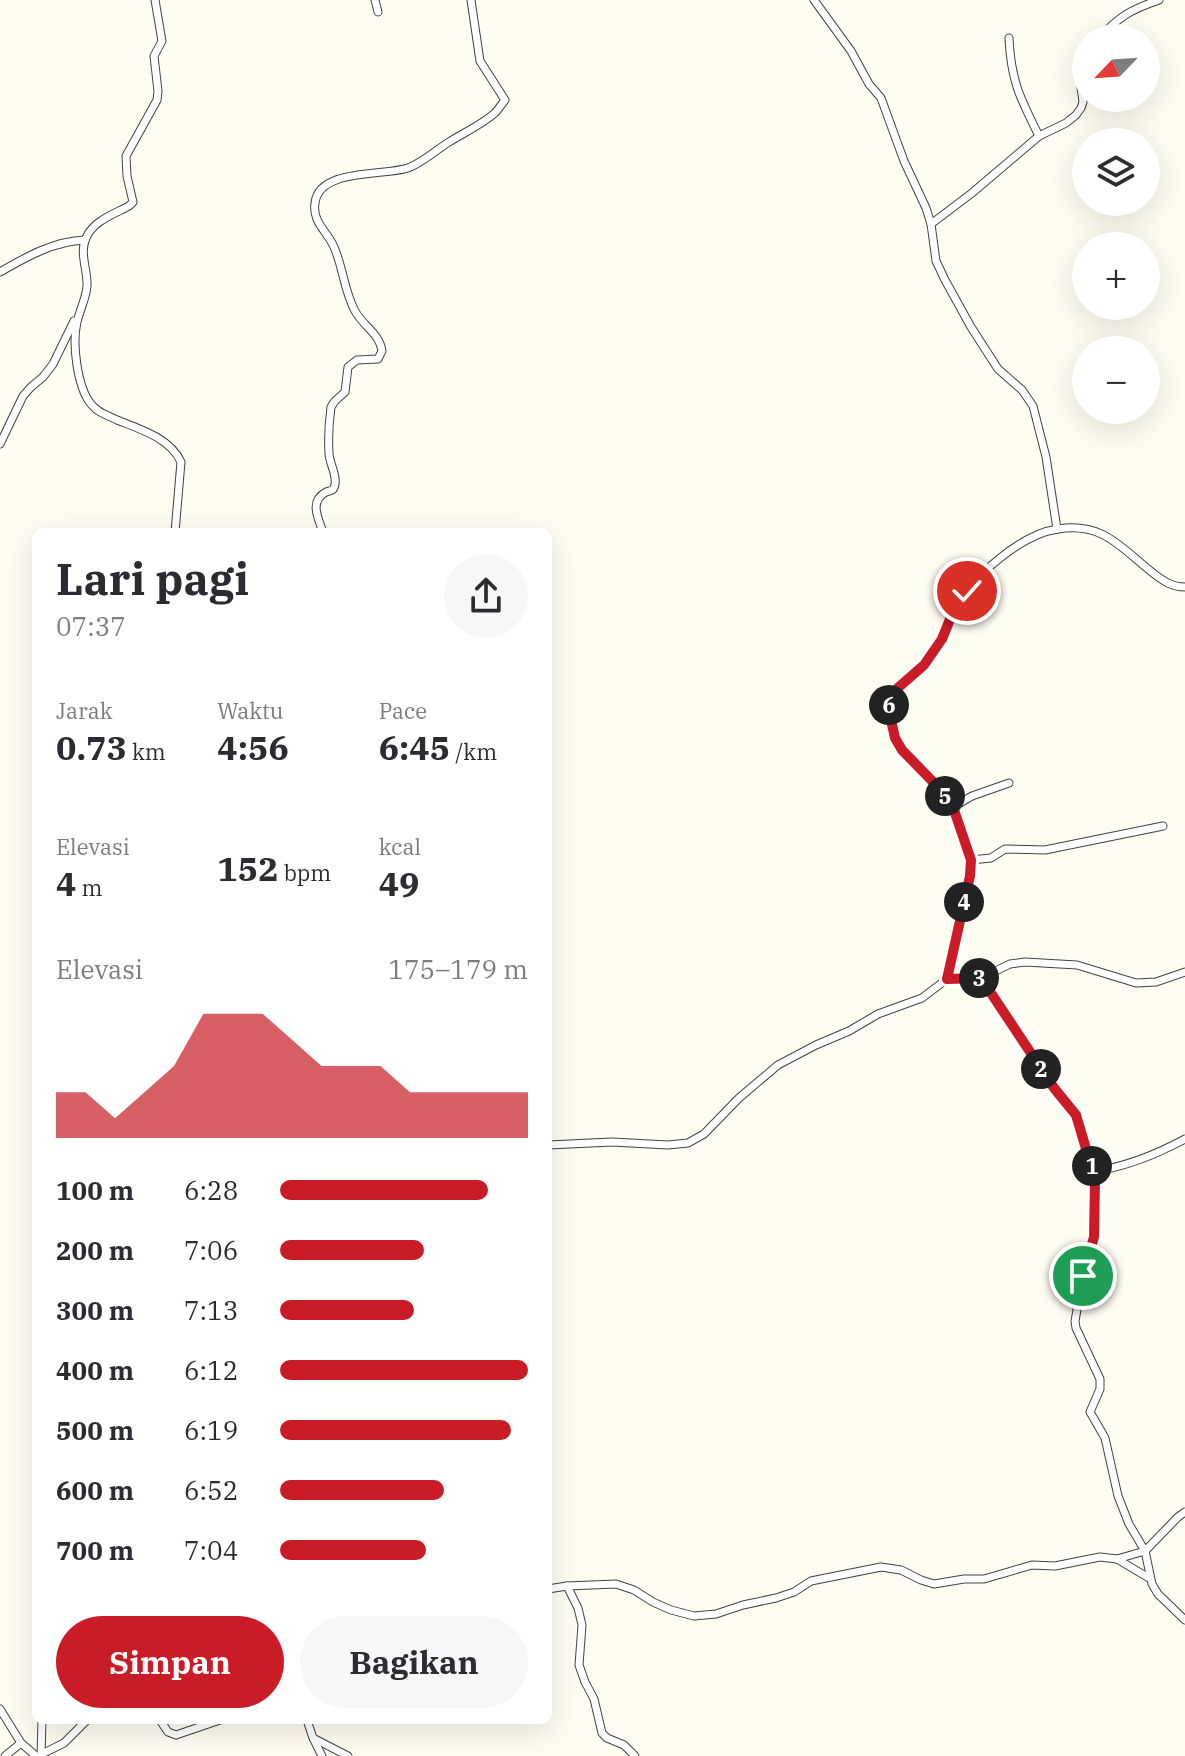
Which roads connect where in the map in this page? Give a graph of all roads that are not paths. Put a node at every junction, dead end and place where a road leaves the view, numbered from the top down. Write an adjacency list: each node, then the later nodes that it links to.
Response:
1 (155, 0): 12 (street)
2 (375, 0): 6 (street)
3 (471, 0): 17 (street)
4 (814, 0): 11 (street)
5 (1159, 0): 7 (street)
6 (378, 12)
7 (1113, 24)
8 (1009, 38): 10 (street)
9 (1078, 112): 10 (street)
10 (1039, 136): 11 (street)
11 (931, 224): 18 (street)
12 (85, 240): 13 (street); 14 (street)
13 (0, 272)
14 (80, 311): 15 (street); 16 (street)
15 (0, 444)
16 (175, 528)
17 (322, 528)
18 (1057, 529): 19 (street); 21 (street)
19 (1185, 587)
20 (1009, 783): 21 (street)
21 (953, 807): 23 (street)
22 (1163, 826): 23 (street)
23 (971, 860): 26 (street)
24 (1185, 972): 25 (street)
25 (981, 978): 26 (street); 29 (street)
26 (947, 979): 28 (street)
27 (1185, 1139): 29 (street)
28 (552, 1145)
29 (1094, 1171): 31 (street)
30 (1185, 1512): 31 (street)
31 (1145, 1551): 32 (street); 33 (street)
32 (1117, 1559): 33 (street); 34 (street)
33 (1150, 1578): 36 (street)
34 (567, 1586): 35 (street); 51 (street)
35 (552, 1588)
36 (1185, 1620)
37 (0, 1709): 44 (street)
38 (42, 1724): 45 (street)
39 (83, 1724): 46 (street)
40 (163, 1724): 41 (street)
41 (208, 1724)
42 (308, 1724): 43 (street)
43 (313, 1738): 49 (street); 50 (street)
44 (21, 1743): 47 (street); 48 (street)
45 (43, 1743): 46 (street); 47 (street)
46 (58, 1747): 47 (street)
47 (40, 1755)
48 (5, 1756)
49 (322, 1756)
50 (348, 1756)
51 (635, 1756)

